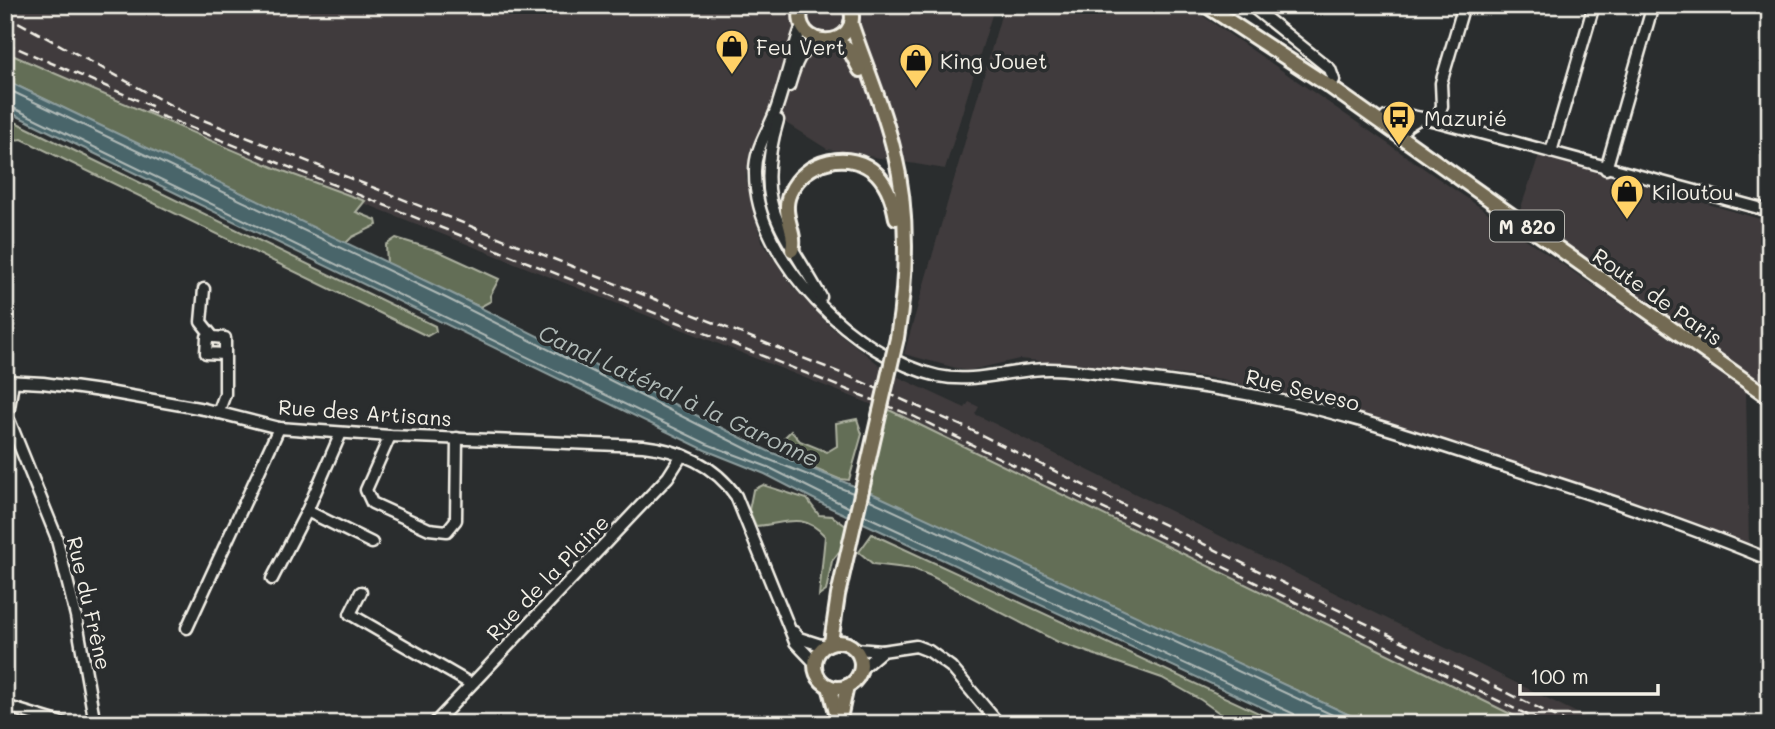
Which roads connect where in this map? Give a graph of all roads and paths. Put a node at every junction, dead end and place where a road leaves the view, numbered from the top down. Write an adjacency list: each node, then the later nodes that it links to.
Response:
1 (802, 5): 10 (main road)
2 (850, 5): 9 (main road)
3 (1205, 5): 13 (main road, Route de Paris / M 820)
4 (1219, 5): 13 (main road, Route de Paris / M 820)
5 (1250, 5): 14 (street)
6 (1464, 5): 16 (street)
7 (1594, 5): 19 (street)
8 (1653, 5): 20 (street)
9 (851, 23): 12 (main road); 21 (main road)
10 (802, 25): 11 (main road); 26 (street, Rue Seveso)
11 (819, 40): 12 (main road); 23 (street, Rue Seveso)
12 (834, 40): 21 (main road)
13 (1283, 55): 14 (main road, Route de Paris / M 820)
14 (1331, 80): 17 (main road, Route de Paris / M 820)
15 (1420, 118): 16 (street); 17 (street); 18 (street)
16 (1436, 121): 19 (street)
17 (1381, 123): 18 (main road, Route de Paris / M 820)
18 (1400, 137): 30 (main road, Route de Paris / M 820)
19 (1551, 152): 20 (street)
20 (1606, 169): 22 (street)
21 (901, 188): 24 (main road)
22 (1770, 211)
23 (792, 250): 24 (main road); 26 (street, Rue Seveso)
24 (905, 271): 43 (main road, bridge)
25 (204, 289): 27 (street)
26 (828, 310): 40 (street, Rue Seveso)
27 (213, 337): 28 (street); 28 (street)
28 (224, 354): 32 (street)
29 (8, 382): 31 (street, Rue du Frêne); 32 (street, Rue des Artisans)
30 (1770, 398)
31 (6, 412): 56 (street, Rue du Frêne)
32 (218, 413): 33 (street, Rue des Artisans)
33 (279, 428): 34 (street, Rue des Artisans); 44 (street)
34 (341, 433): 35 (street, Rue des Artisans); 38 (street)
35 (390, 436): 36 (street, Rue des Artisans); 36 (street)
36 (457, 438): 37 (street, Rue des Artisans)
37 (682, 454): 45 (street, Rue des Artisans); 51 (street, Rue de la Plaine)
38 (307, 510): 39 (street); 41 (street)
39 (372, 542)
40 (1770, 560)
41 (272, 579)
42 (361, 592): 51 (street)
43 (838, 614): 46 (main road); 47 (main road)
44 (187, 628)
45 (790, 628): 46 (street); 49 (street, Rue des Artisans)
46 (827, 644): 47 (main road); 49 (main road)
47 (852, 646): 48 (street); 50 (main road)
48 (882, 651): 50 (street); 59 (street)
49 (815, 663): 52 (main road)
50 (861, 669): 53 (main road)
51 (471, 684): 57 (street, Rue de la Plaine)
52 (829, 686): 53 (main road); 58 (main road)
53 (847, 686): 58 (main road)
54 (5, 706): 55 (street)
55 (65, 724)
56 (95, 724)
57 (434, 724)
58 (839, 724)
59 (999, 724)

